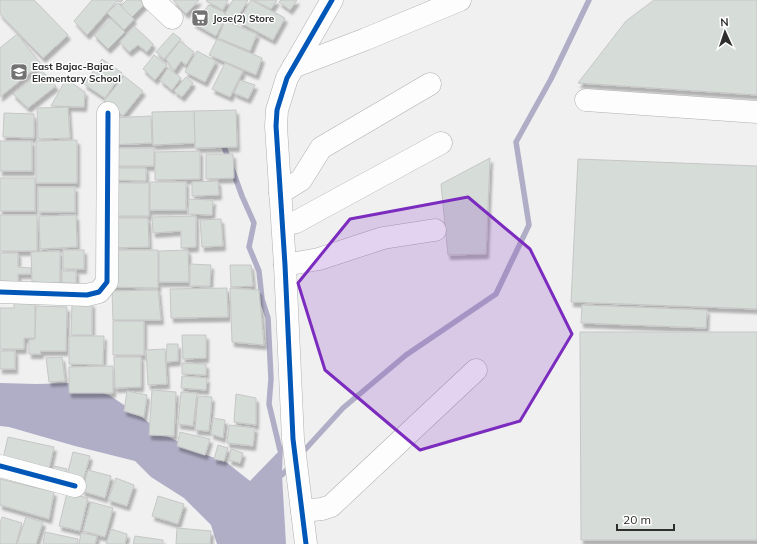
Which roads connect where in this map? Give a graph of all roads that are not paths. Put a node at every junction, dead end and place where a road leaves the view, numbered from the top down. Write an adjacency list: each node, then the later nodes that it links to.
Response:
1 (153, 0): 4 (street)
2 (332, 0): 5 (street)
3 (460, 0): 5 (street)
4 (172, 18)
5 (293, 67): 11 (street)
6 (430, 84): 11 (street)
7 (586, 100): 8 (street)
8 (757, 112)
9 (108, 113): 15 (street)
10 (441, 143): 12 (street)
11 (280, 193): 12 (street)
12 (282, 225): 14 (street)
13 (435, 230): 14 (street)
14 (285, 265): 19 (street)
15 (0, 292)
16 (476, 370): 19 (street)
17 (0, 466): 18 (street)
18 (75, 486)
19 (302, 511): 20 (street)
20 (306, 544)

